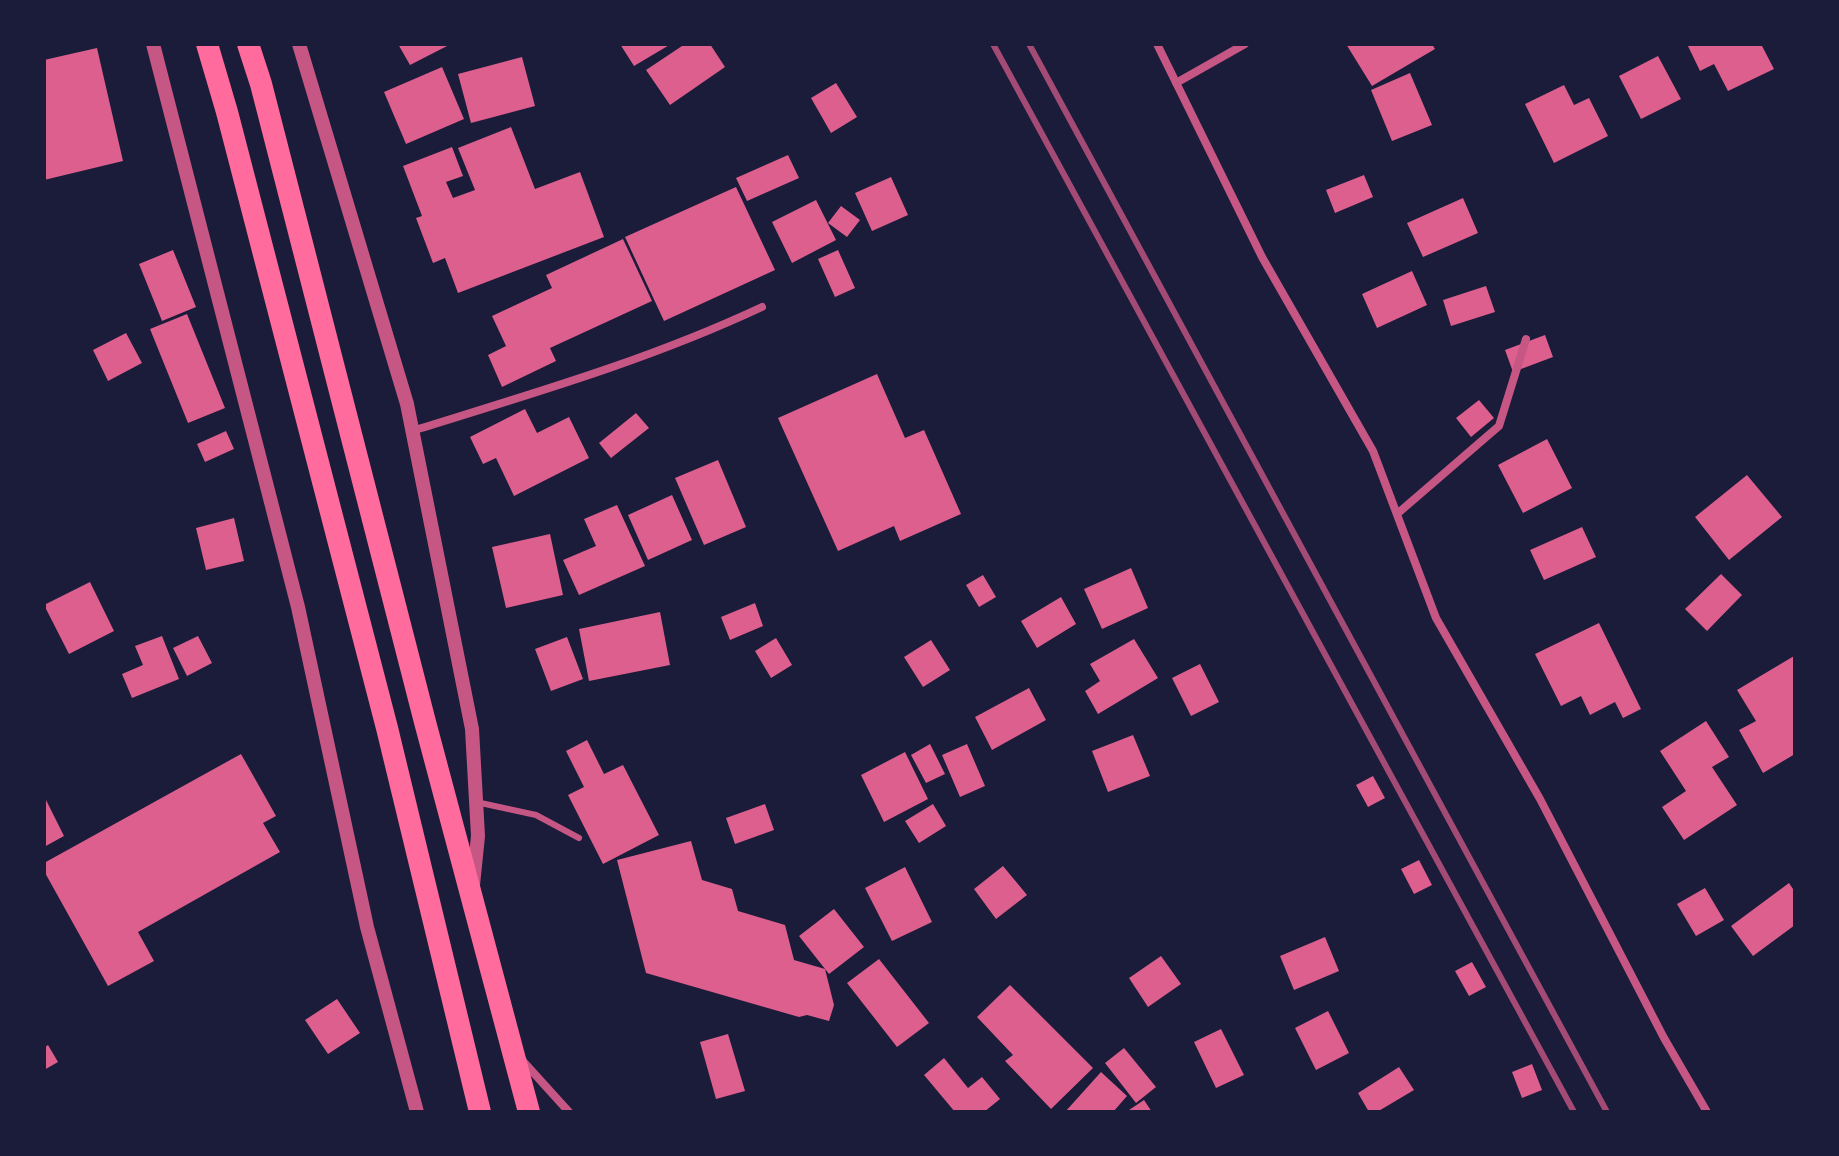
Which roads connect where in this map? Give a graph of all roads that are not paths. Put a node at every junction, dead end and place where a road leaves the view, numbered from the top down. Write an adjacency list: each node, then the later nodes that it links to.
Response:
1 (153, 44): 16 (street)
2 (207, 44): 17 (highway)
3 (248, 44): 14 (highway)
4 (299, 44): 10 (street)
5 (1157, 44): 7 (street)
6 (1245, 44): 7 (street)
7 (1176, 83): 11 (street)
8 (762, 307): 10 (street)
9 (1526, 339): 11 (street)
10 (412, 431): 12 (street)
11 (1397, 514): 20 (street)
12 (476, 802): 13 (lane); 14 (street)
13 (579, 838)
14 (472, 897): 15 (highway)
15 (512, 1050): 18 (highway); 19 (street)
16 (417, 1112)
17 (480, 1112)
18 (529, 1112)
19 (569, 1112)
20 (1707, 1112)

